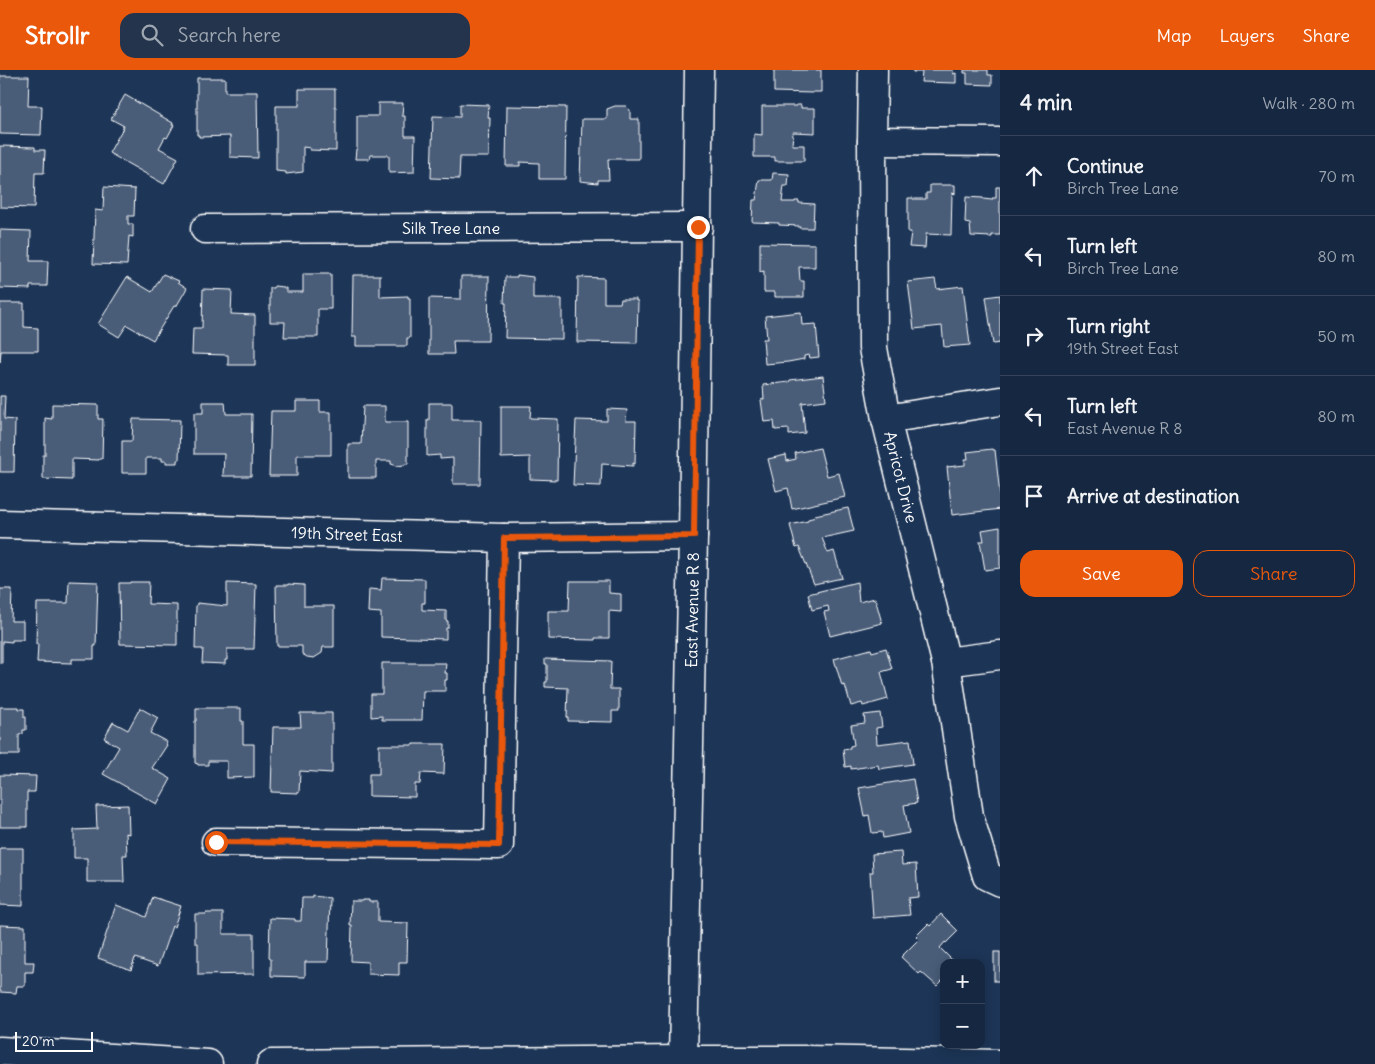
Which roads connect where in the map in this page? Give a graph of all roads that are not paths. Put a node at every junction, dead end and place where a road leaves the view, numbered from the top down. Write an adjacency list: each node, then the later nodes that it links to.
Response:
1 (699, 70): 5 (street, East Avenue R 8)
2 (873, 70): 3 (street, Apricot Drive)
3 (872, 141): 4 (street); 8 (street, Apricot Drive)
4 (1000, 142)
5 (698, 227): 6 (street, Silk Tree Lane); 10 (street, East Avenue R 8)
6 (205, 229)
7 (1000, 401): 8 (street)
8 (886, 419): 13 (street, Apricot Drive)
9 (0, 524): 11 (street, 19th Street East)
10 (694, 536): 11 (street, 19th Street East); 17 (street, East Avenue R 8)
11 (504, 538): 14 (street)
12 (1000, 655): 13 (street)
13 (946, 662): 15 (street, Apricot Drive)
14 (216, 842)
15 (993, 879)
16 (0, 1051): 19 (street)
17 (683, 1060): 18 (street); 20 (street)
18 (807, 1062): 21 (street)
19 (208, 1064)
20 (271, 1064)
21 (1000, 1064)

